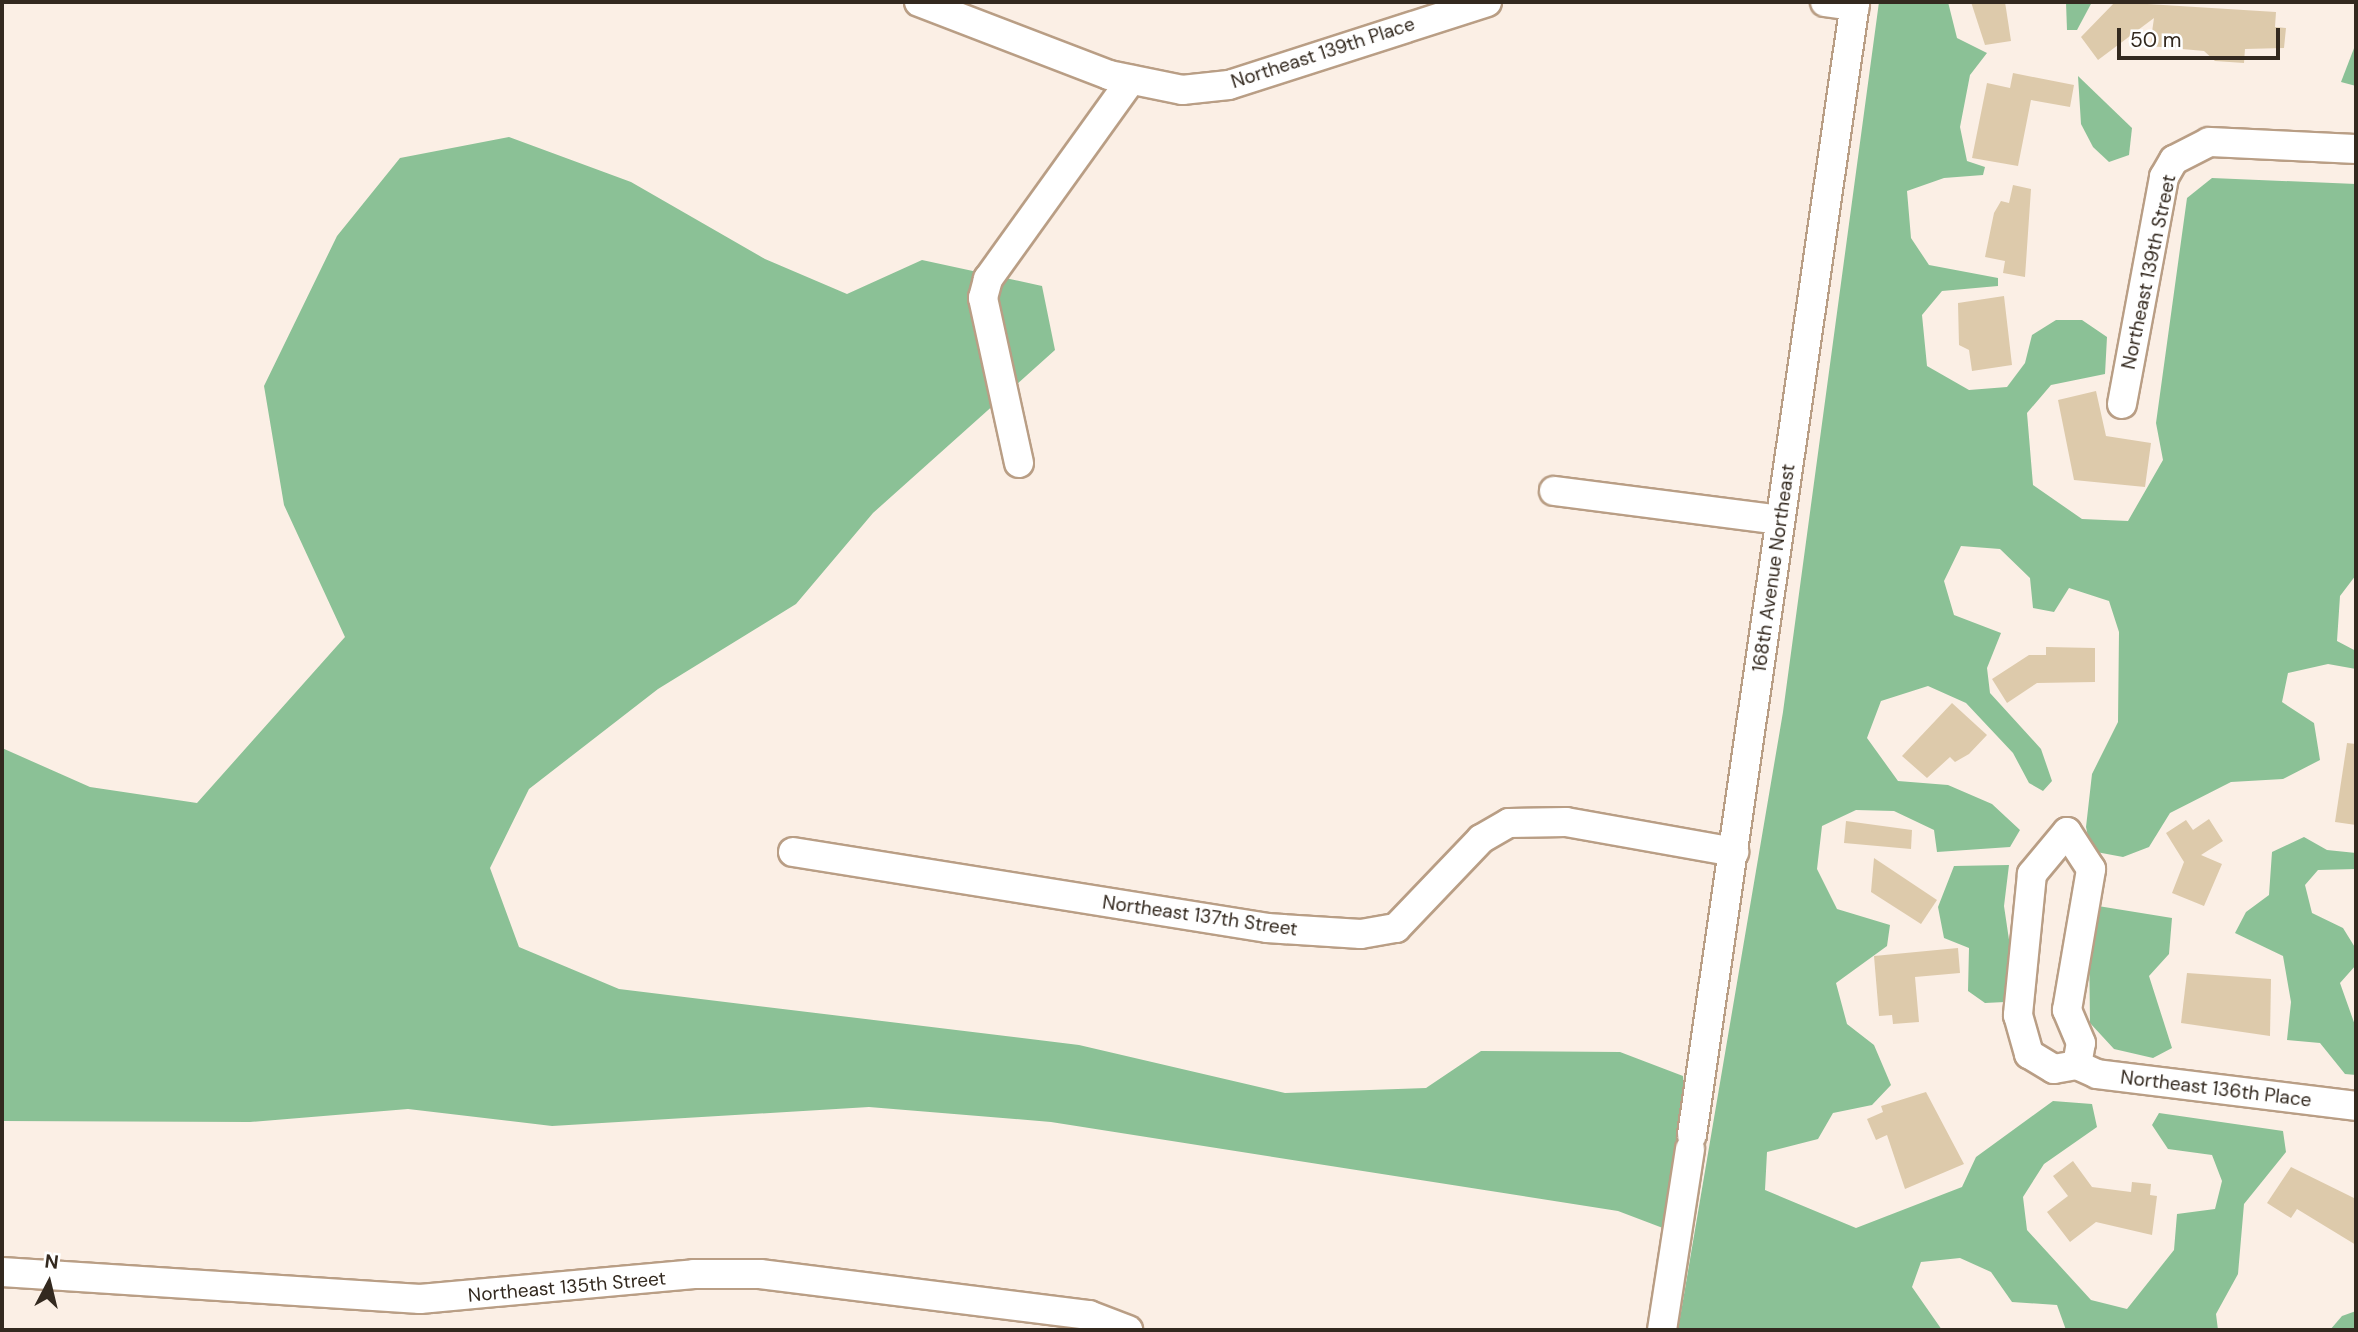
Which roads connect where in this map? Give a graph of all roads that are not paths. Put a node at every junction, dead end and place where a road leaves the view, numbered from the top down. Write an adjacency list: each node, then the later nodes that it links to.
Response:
1 (919, 2): 5 (street, Northeast 139th Place)
2 (1488, 2): 5 (street, Northeast 139th Place)
3 (1825, 2): 4 (street)
4 (1855, 4): 10 (street, 168th Avenue Northeast)
5 (1131, 80): 8 (street)
6 (2356, 149): 7 (street, Northeast 139th Street)
7 (2122, 404)
8 (1019, 463)
9 (1554, 491): 10 (street)
10 (1780, 520): 12 (street, 168th Avenue Northeast)
11 (793, 852): 12 (street, Northeast 137th Street)
12 (1734, 852): 17 (street, 168th Avenue Northeast)
13 (2077, 1065): 13 (street, Northeast 136th Place); 14 (street, Northeast 136th Place)
14 (2356, 1106)
15 (2, 1272): 16 (street, Northeast 135th Street)
16 (1128, 1330)
17 (1662, 1330)

